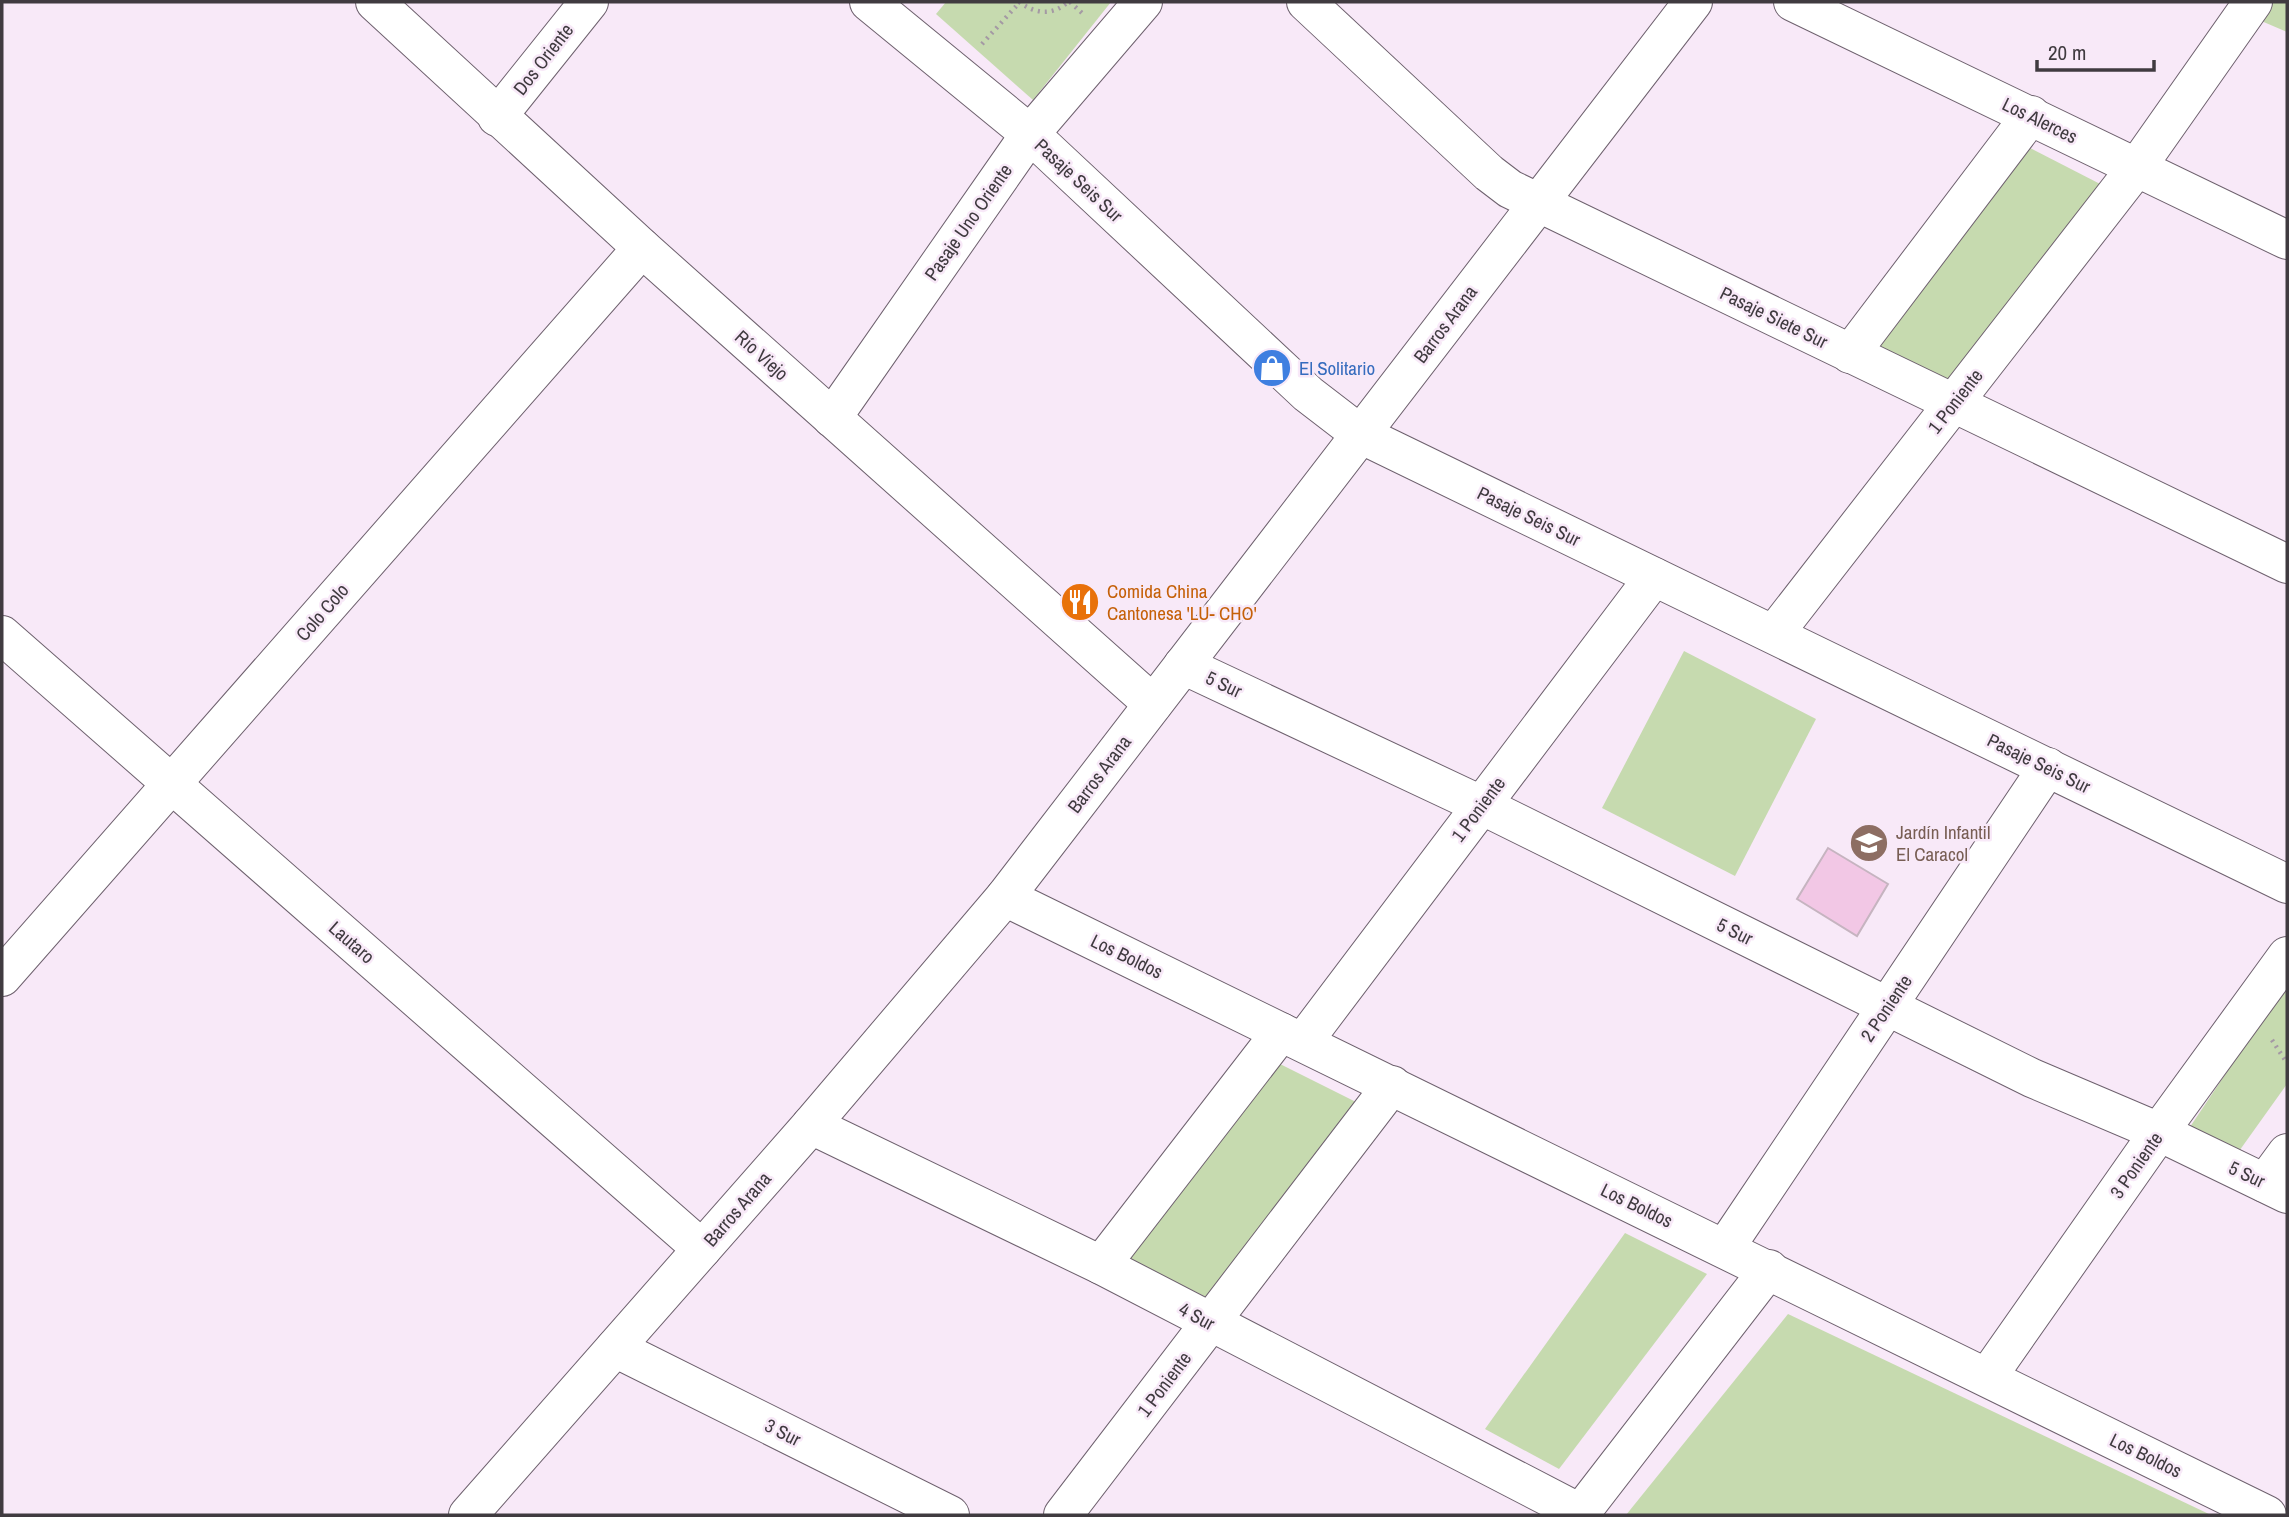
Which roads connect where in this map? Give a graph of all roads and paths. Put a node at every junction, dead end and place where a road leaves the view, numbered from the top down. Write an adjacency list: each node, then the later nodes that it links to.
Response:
1 (375, 2): 13 (street, Río Viejo)
2 (589, 2): 13 (street, Dos Oriente)
3 (869, 2): 11 (street, Pasaje Seis Sur)
4 (1019, 2): 5 (path); 11 (path)
5 (1068, 2)
6 (1143, 2): 14 (street, Pasaje Uno Oriente)
7 (1306, 2): 16 (street, Pasaje Siete Sur)
8 (1693, 2): 16 (street, Barros Arana)
9 (1793, 2): 12 (street, Los Alerces)
10 (2253, 2): 15 (street, 1 Poniente)
11 (957, 73): 14 (street, Pasaje Seis Sur)
12 (2031, 115): 15 (street, Los Alerces); 19 (street)
13 (497, 117): 18 (street, Río Viejo)
14 (1030, 134): 21 (street, Pasaje Uno Oriente); 22 (street, Pasaje Seis Sur)
15 (2137, 167): 17 (street, Los Alerces); 20 (street, 1 Poniente)
16 (1537, 204): 19 (street, Pasaje Siete Sur); 22 (street, Barros Arana)
17 (2287, 240)
18 (642, 248): 21 (street, Río Viejo); 30 (street, Colo Colo)
19 (1850, 354): 20 (street, Pasaje Siete Sur)
20 (1953, 404): 23 (street, Pasaje Siete Sur); 25 (street, 1 Poniente)
21 (832, 418): 28 (street, Río Viejo)
22 (1360, 434): 24 (street, Pasaje Seis Sur); 27 (street, Barros Arana)
23 (2287, 564)
24 (1654, 577): 25 (street, Pasaje Seis Sur); 31 (street, 1 Poniente)
25 (1774, 634): 29 (street, Pasaje Seis Sur)
26 (2, 635): 30 (street, Lautaro)
27 (1183, 665): 28 (street, Barros Arana); 31 (street, 5 Sur)
28 (1153, 704): 33 (street, Barros Arana)
29 (2048, 767): 32 (street, Pasaje Seis Sur); 36 (street, 2 Poniente)
30 (172, 784): 35 (street, Colo Colo); 43 (street, Lautaro)
31 (1481, 805): 36 (street, 5 Sur); 37 (street, 1 Poniente)
32 (2287, 884)
33 (1005, 897): 37 (street, Los Boldos); 39 (street, Barros Arana)
34 (2287, 957): 40 (street, 3 Poniente)
35 (2, 977)
36 (1887, 1006): 40 (street, 5 Sur); 42 (street, 2 Poniente)
37 (1292, 1037): 38 (street, Los Boldos); 44 (street, 1 Poniente)
38 (1392, 1085): 42 (street, Los Boldos); 46 (street, 1 Poniente)
39 (811, 1125): 43 (street, Barros Arana); 44 (street, 4 Sur)
40 (2159, 1132): 41 (street, 5 Sur); 48 (street, 3 Poniente)
41 (2280, 1176)
42 (1725, 1248): 45 (street, Los Boldos)
43 (702, 1249): 47 (street, Barros Arana)
44 (1101, 1265): 46 (street, 4 Sur)
45 (1769, 1269): 48 (street, Los Boldos); 49 (street)
46 (1210, 1323): 49 (street, 4 Sur); 52 (street, 1 Poniente)
47 (615, 1348): 50 (street, Barros Arana); 51 (street, 3 Sur)
48 (1988, 1376): 53 (street, Los Boldos)
49 (1580, 1514)
50 (468, 1515)
51 (950, 1515)
52 (1063, 1515)
53 (2267, 1515)

